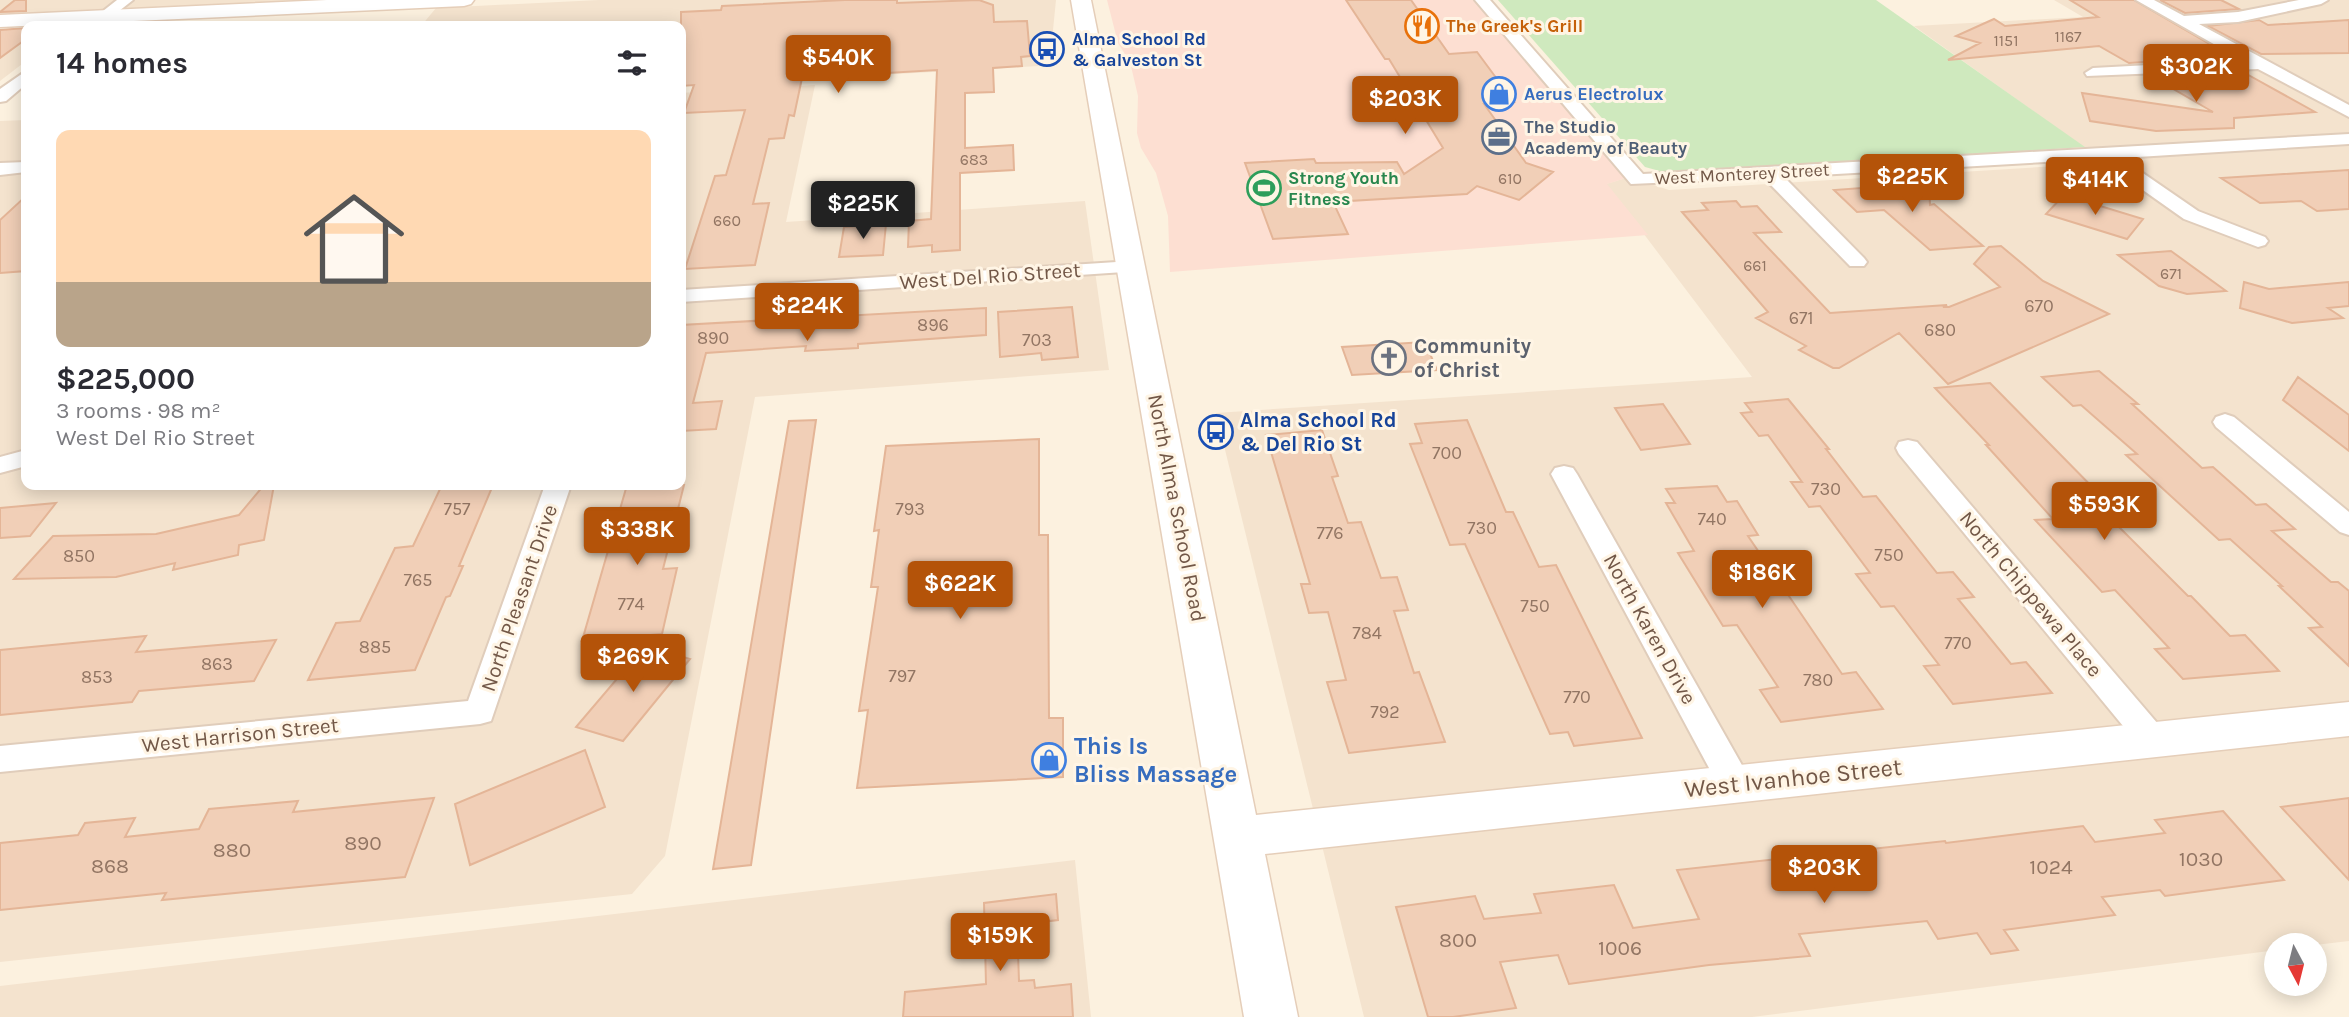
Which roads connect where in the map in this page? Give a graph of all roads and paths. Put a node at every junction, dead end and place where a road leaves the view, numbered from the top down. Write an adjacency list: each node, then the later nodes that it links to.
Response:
1 (126, 0): 8 (street)
2 (464, 0): 8 (main road)
3 (1081, 0): 22 (main road, North Alma School Road)
4 (1482, 0): 19 (street, West Monterey Street)
5 (2143, 0): 9 (street)
6 (2321, 0): 9 (street)
7 (0, 21): 8 (main road)
8 (97, 21)
9 (2182, 21): 10 (street)
10 (2262, 64): 11 (street); 14 (street)
11 (2093, 73)
12 (21, 80): 13 (street)
13 (0, 97)
14 (2349, 111)
15 (2349, 139): 16 (street, West Monterey Street)
16 (2102, 153): 19 (street, West Monterey Street); 20 (street)
17 (21, 167): 18 (street)
18 (0, 169)
19 (1769, 173): 21 (street)
20 (2258, 241)
21 (1857, 262)
22 (1132, 267): 23 (street, West Del Rio Street); 36 (main road, North Alma School Road)
23 (686, 296)
24 (2225, 422): 30 (street)
25 (1908, 448): 33 (street, North Chippewa Place)
26 (21, 459): 27 (street)
27 (0, 466)
28 (1564, 474): 35 (street, North Karen Drive)
29 (556, 490): 31 (street, North Pleasant Drive)
30 (2349, 526)
31 (480, 712): 34 (street, West Harrison Street)
32 (2349, 719): 33 (main road, West Ivanhoe Street)
33 (2153, 740): 35 (main road, West Ivanhoe Street)
34 (0, 759)
35 (1735, 784): 36 (main road, West Ivanhoe Street)
36 (1238, 837): 37 (main road, North Alma School Road)
37 (1271, 1017)

